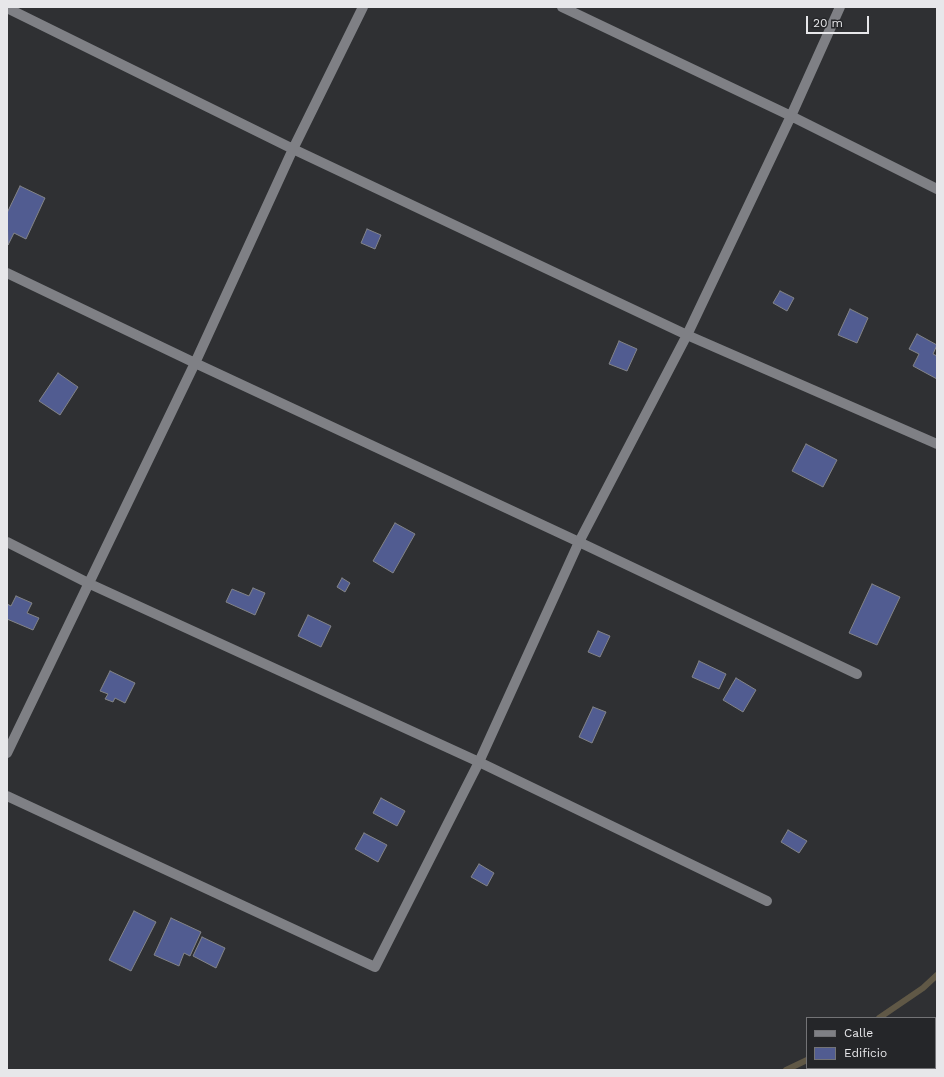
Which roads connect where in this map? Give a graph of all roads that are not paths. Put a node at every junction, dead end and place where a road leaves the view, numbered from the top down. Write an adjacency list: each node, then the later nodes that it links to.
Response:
1 (363, 7): 6 (street)
2 (562, 7): 5 (street)
3 (840, 7): 5 (street)
4 (7, 8): 6 (street)
5 (791, 116): 7 (street); 9 (street)
6 (293, 149): 9 (street); 10 (street)
7 (937, 189)
8 (7, 273): 10 (street)
9 (687, 335): 11 (street); 13 (street)
10 (196, 363): 13 (street); 14 (street)
11 (937, 444)
12 (7, 542): 14 (street)
13 (579, 542): 15 (street); 17 (street)
14 (90, 584): 16 (street); 17 (street)
15 (857, 674)
16 (7, 753)
17 (479, 762): 18 (street); 19 (street)
18 (7, 796)
19 (767, 901)

